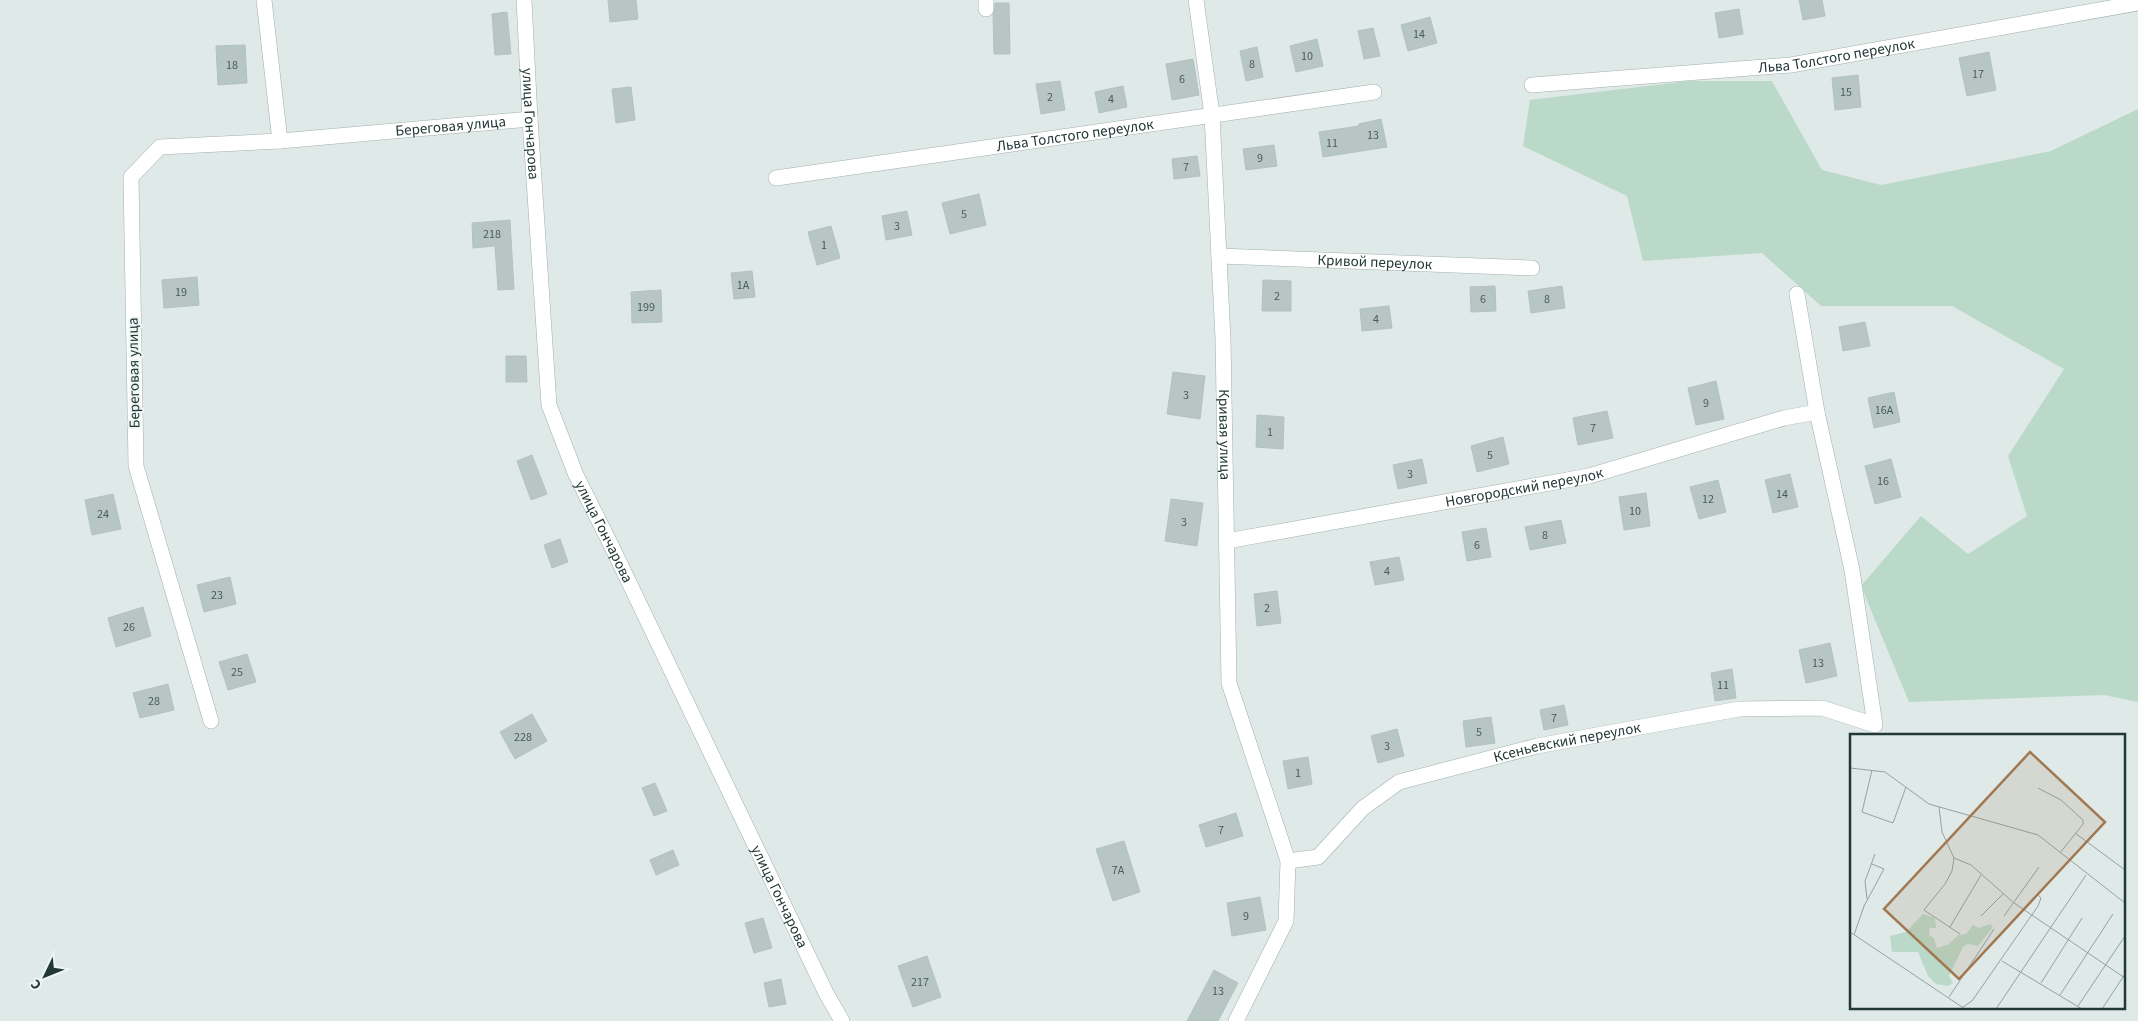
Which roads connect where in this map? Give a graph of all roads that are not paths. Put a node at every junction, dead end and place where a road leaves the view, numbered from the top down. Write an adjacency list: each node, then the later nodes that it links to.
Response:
1 (264, 0): 9 (street)
2 (524, 0): 8 (street, улица Гончарова)
3 (1196, 0): 7 (street, Кривая улица)
4 (2138, 3): 5 (street, Льва Толстого переулок)
5 (1532, 85)
6 (1374, 92): 7 (street, Льва Толстого переулок)
7 (1212, 115): 10 (street, Льва Толстого переулок); 11 (street, Кривая улица)
8 (530, 119): 9 (street, Береговая улица); 18 (street, улица Гончарова)
9 (280, 141): 16 (street, Береговая улица)
10 (776, 178)
11 (1219, 256): 12 (street, Кривой переулок); 15 (street, Кривая улица)
12 (1532, 268)
13 (1798, 294): 14 (street)
14 (1817, 412): 15 (street, Новгородский переулок); 17 (street, Ксеньевский переулок)
15 (1227, 541): 17 (street, Кривая улица)
16 (210, 721)
17 (1288, 861): 19 (street)
18 (842, 1021)
19 (1236, 1021)

